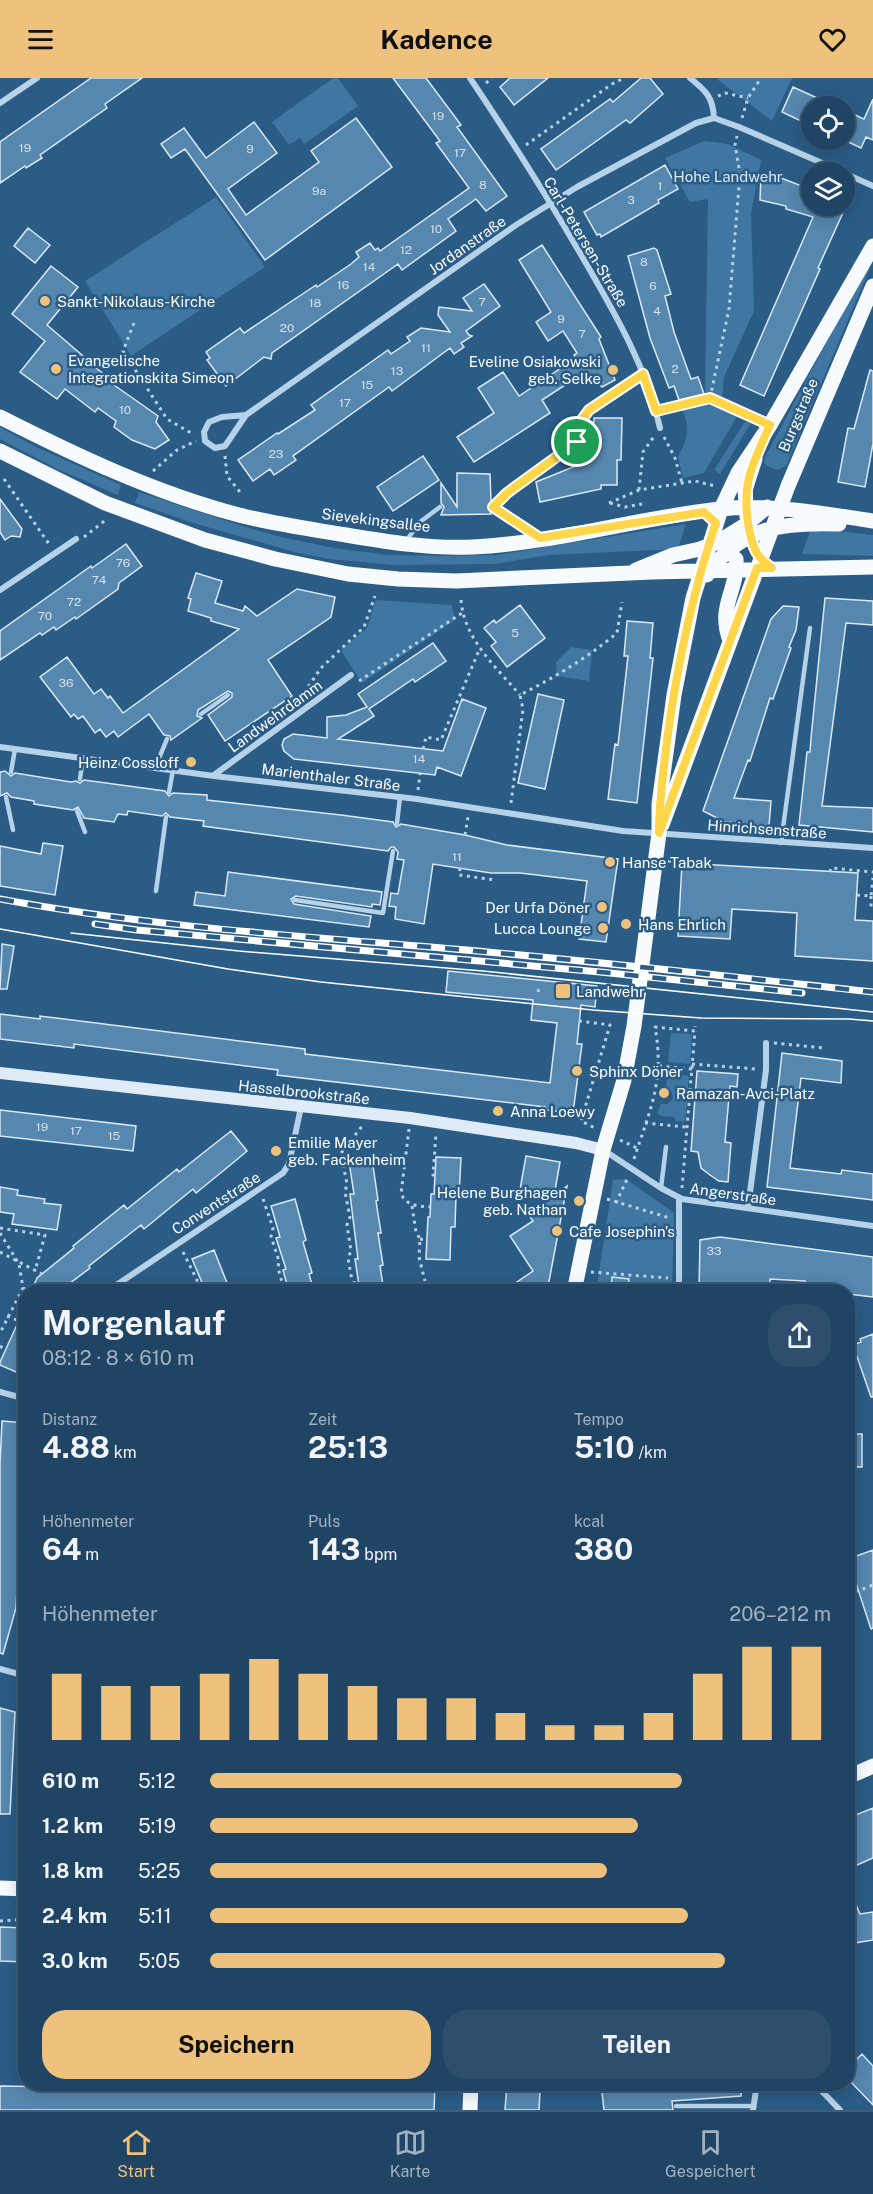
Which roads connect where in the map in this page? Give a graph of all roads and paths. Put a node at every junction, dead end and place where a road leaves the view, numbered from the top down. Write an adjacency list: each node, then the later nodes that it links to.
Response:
1 (37, 78): 8 (street)
2 (470, 78): 12 (street, Carl-Petersen-Straße)
3 (624, 78): 12 (path)
4 (690, 78): 7 (street)
5 (760, 78): 6 (path)
6 (748, 98): 7 (path); 9 (path)
7 (711, 99): 10 (street)
8 (0, 103)
9 (743, 116)
10 (714, 118): 13 (street); 16 (street, Jordanstraße)
11 (738, 134): 21 (path)
12 (517, 151): 16 (street, Carl-Petersen-Straße)
13 (818, 162)
14 (855, 178): 15 (street)
15 (873, 186)
16 (551, 203): 20 (street, Carl-Petersen-Straße); 23 (street, Jordanstraße)
17 (873, 246): 25 (main road, Burgstraße)
18 (873, 286): 38 (main road, Burgstraße)
19 (134, 323): 27 (path)
20 (643, 374): 22 (street, Carl-Petersen-Straße); 44 (lane)
21 (710, 398): 22 (path); 25 (path)
22 (656, 411): 26 (street, Carl-Petersen-Straße)
23 (246, 415): 27 (street, Jordanstraße); 28 (street, Jordanstraße)
24 (0, 417): 47 (main road, Sievekingsallee)
25 (770, 425): 39 (main road, Burgstraße); 41 (main road, Burgstraße)
26 (660, 428): 32 (path); 34 (path)
27 (204, 438): 28 (street); 30 (path)
28 (225, 446): 35 (path)
29 (0, 452): 54 (main road)
30 (153, 471)
31 (4, 479): 49 (path)
32 (682, 483): 33 (path); 34 (path)
33 (715, 486)
34 (639, 490): 36 (path)
35 (240, 492)
36 (646, 504)
37 (440, 507): 47 (lane)
38 (773, 508): 41 (main road); 42 (main road); 43 (main road, Burgstraße)
39 (719, 516): 41 (main road, Sievekingsallee); 44 (main road, Sievekingsallee); 46 (main road); 48 (main road)
40 (109, 517): 45 (path)
41 (748, 522): 43 (main road); 46 (main road); 50 (main road, Burgstraße)
42 (873, 523): 43 (main road)
43 (772, 528): 50 (main road, Burgstraße)
44 (540, 538): 47 (main road, Sievekingsallee)
45 (76, 539): 49 (street)
46 (729, 542): 48 (main road); 52 (main road); 53 (main road)
47 (403, 545)
48 (709, 545): 53 (main road); 54 (main road)
49 (55, 553): 55 (street)
50 (763, 565): 51 (main road); 52 (main road); 61 (main road)
51 (873, 567)
52 (736, 569): 53 (main road); 61 (main road)
53 (706, 570): 54 (main road); 91 (main road)
54 (631, 572)
55 (0, 590)
56 (375, 596): 68 (path)
57 (461, 600): 59 (path)
58 (622, 602): 66 (path)
59 (462, 613): 62 (path); 64 (path)
60 (810, 628): 93 (lane)
61 (730, 641): 91 (main road)
62 (480, 648): 66 (path); 72 (path)
63 (351, 675): 64 (street, Landwehrdamm)
64 (334, 687): 68 (street, Landwehrdamm)
65 (228, 695): 67 (lane)
66 (520, 695): 86 (path)
67 (201, 714)
68 (281, 726): 78 (street, Landwehrdamm)
69 (167, 739): 74 (lane)
70 (0, 747): 71 (street, Marienthaler Straße)
71 (15, 749): 73 (street, Marienthaler Straße); 76 (lane)
72 (423, 749)
73 (83, 758): 74 (street, Marienthaler Straße); 79 (lane)
74 (155, 768): 75 (street, Marienthaler Straße)
75 (173, 770): 78 (street, Marienthaler Straße); 80 (lane)
76 (11, 772)
77 (420, 774): 83 (path)
78 (214, 776): 82 (street, Marienthaler Straße)
79 (80, 779)
80 (169, 792)
81 (6, 797): 89 (lane)
82 (400, 797): 83 (street, Marienthaler Straße); 88 (lane)
83 (417, 799): 84 (street, Marienthaler Straße)
84 (469, 807): 86 (street, Marienthaler Straße); 92 (path)
85 (76, 811): 90 (lane)
86 (510, 812): 91 (street, Marienthaler Straße)
87 (166, 816): 101 (lane)
88 (397, 823)
89 (13, 830)
90 (85, 832)
91 (659, 833): 93 (street, Hinrichsenstraße); 119 (main road)
92 (465, 835)
93 (781, 843): 94 (street, Hinrichsenstraße)
94 (873, 848)
95 (393, 851): 104 (lane)
96 (460, 868): 100 (path)
97 (830, 872): 98 (path)
98 (873, 872)
99 (873, 878): 103 (path)
100 (495, 880)
101 (156, 891)
102 (857, 895): 103 (path)
103 (871, 896): 105 (path)
104 (295, 900)
105 (873, 909)
106 (579, 1021): 119 (path)
107 (766, 1043): 108 (path); 111 (street)
108 (825, 1048)
109 (659, 1066): 110 (path); 110 (path); 117 (path)
110 (692, 1067): 111 (path); 118 (path)
111 (766, 1070): 132 (street)
112 (0, 1073): 113 (street, Hasselbrookstraße)
113 (301, 1107): 114 (street, Hasselbrookstraße); 126 (street, Conventstraße)
114 (371, 1114): 115 (street, Hasselbrookstraße); 141 (path)
115 (410, 1118): 116 (street, Hasselbrookstraße); 130 (path)
116 (436, 1122): 122 (street, Hasselbrookstraße); 124 (path)
117 (645, 1123): 118 (path); 121 (path)
118 (686, 1127): 128 (path)
119 (608, 1134): 121 (path); 122 (main road)
120 (666, 1147): 125 (lane)
121 (637, 1148): 123 (path)
122 (603, 1150): 123 (street, Angerstraße); 127 (main road)
123 (631, 1167): 125 (street, Angerstraße); 129 (path)
124 (435, 1175)
125 (661, 1188): 128 (street, Angerstraße)
126 (260, 1189): 139 (street, Conventstraße); 154 (path)
127 (594, 1194): 129 (path); 145 (main road)
128 (680, 1199): 132 (street, Angerstraße); 133 (street)
129 (616, 1203): 133 (path)
130 (412, 1206): 131 (path); 137 (path)
131 (430, 1207)
132 (748, 1208): 134 (street, Angerstraße)
133 (680, 1221): 147 (street)
134 (873, 1226)
135 (0, 1228): 144 (path)
136 (0, 1233): 143 (path)
137 (420, 1239): 138 (path); 148 (path)
138 (426, 1240)
139 (178, 1242): 152 (street, Conventstraße); 153 (path)
140 (357, 1250): 141 (path)
141 (351, 1251): 150 (path)
142 (0, 1252): 143 (path)
143 (19, 1263): 144 (path); 151 (path)
144 (35, 1271): 146 (path)
145 (579, 1271): 147 (path); 155 (main road)
146 (42, 1274)
147 (679, 1279): 156 (street)
148 (425, 1281)
149 (359, 1282): 150 (path)
150 (353, 1283)
151 (22, 1284)
152 (118, 1284)
153 (195, 1284)
154 (283, 1284)
155 (576, 1284)
156 (679, 1284)
157 (18, 1297): 158 (path)
158 (7, 1316): 159 (path); 160 (path)
159 (18, 1321)
160 (0, 1333)
161 (0, 1346): 162 (path)
162 (5, 1350)
163 (0, 1392): 164 (street)
164 (18, 1397)
165 (873, 1585): 166 (path)
166 (855, 1591)
167 (0, 1669): 168 (street)
168 (18, 1674)
169 (873, 1766): 170 (main road)
170 (855, 1774)
171 (0, 1888): 172 (main road)
172 (18, 1889)
173 (18, 1920): 174 (path)
174 (0, 1921)
175 (471, 2091): 180 (main road)
176 (756, 2091): 179 (street)
177 (821, 2091): 181 (street)
178 (676, 2106): 179 (lane)
179 (753, 2108)
180 (470, 2110)
181 (840, 2110)

